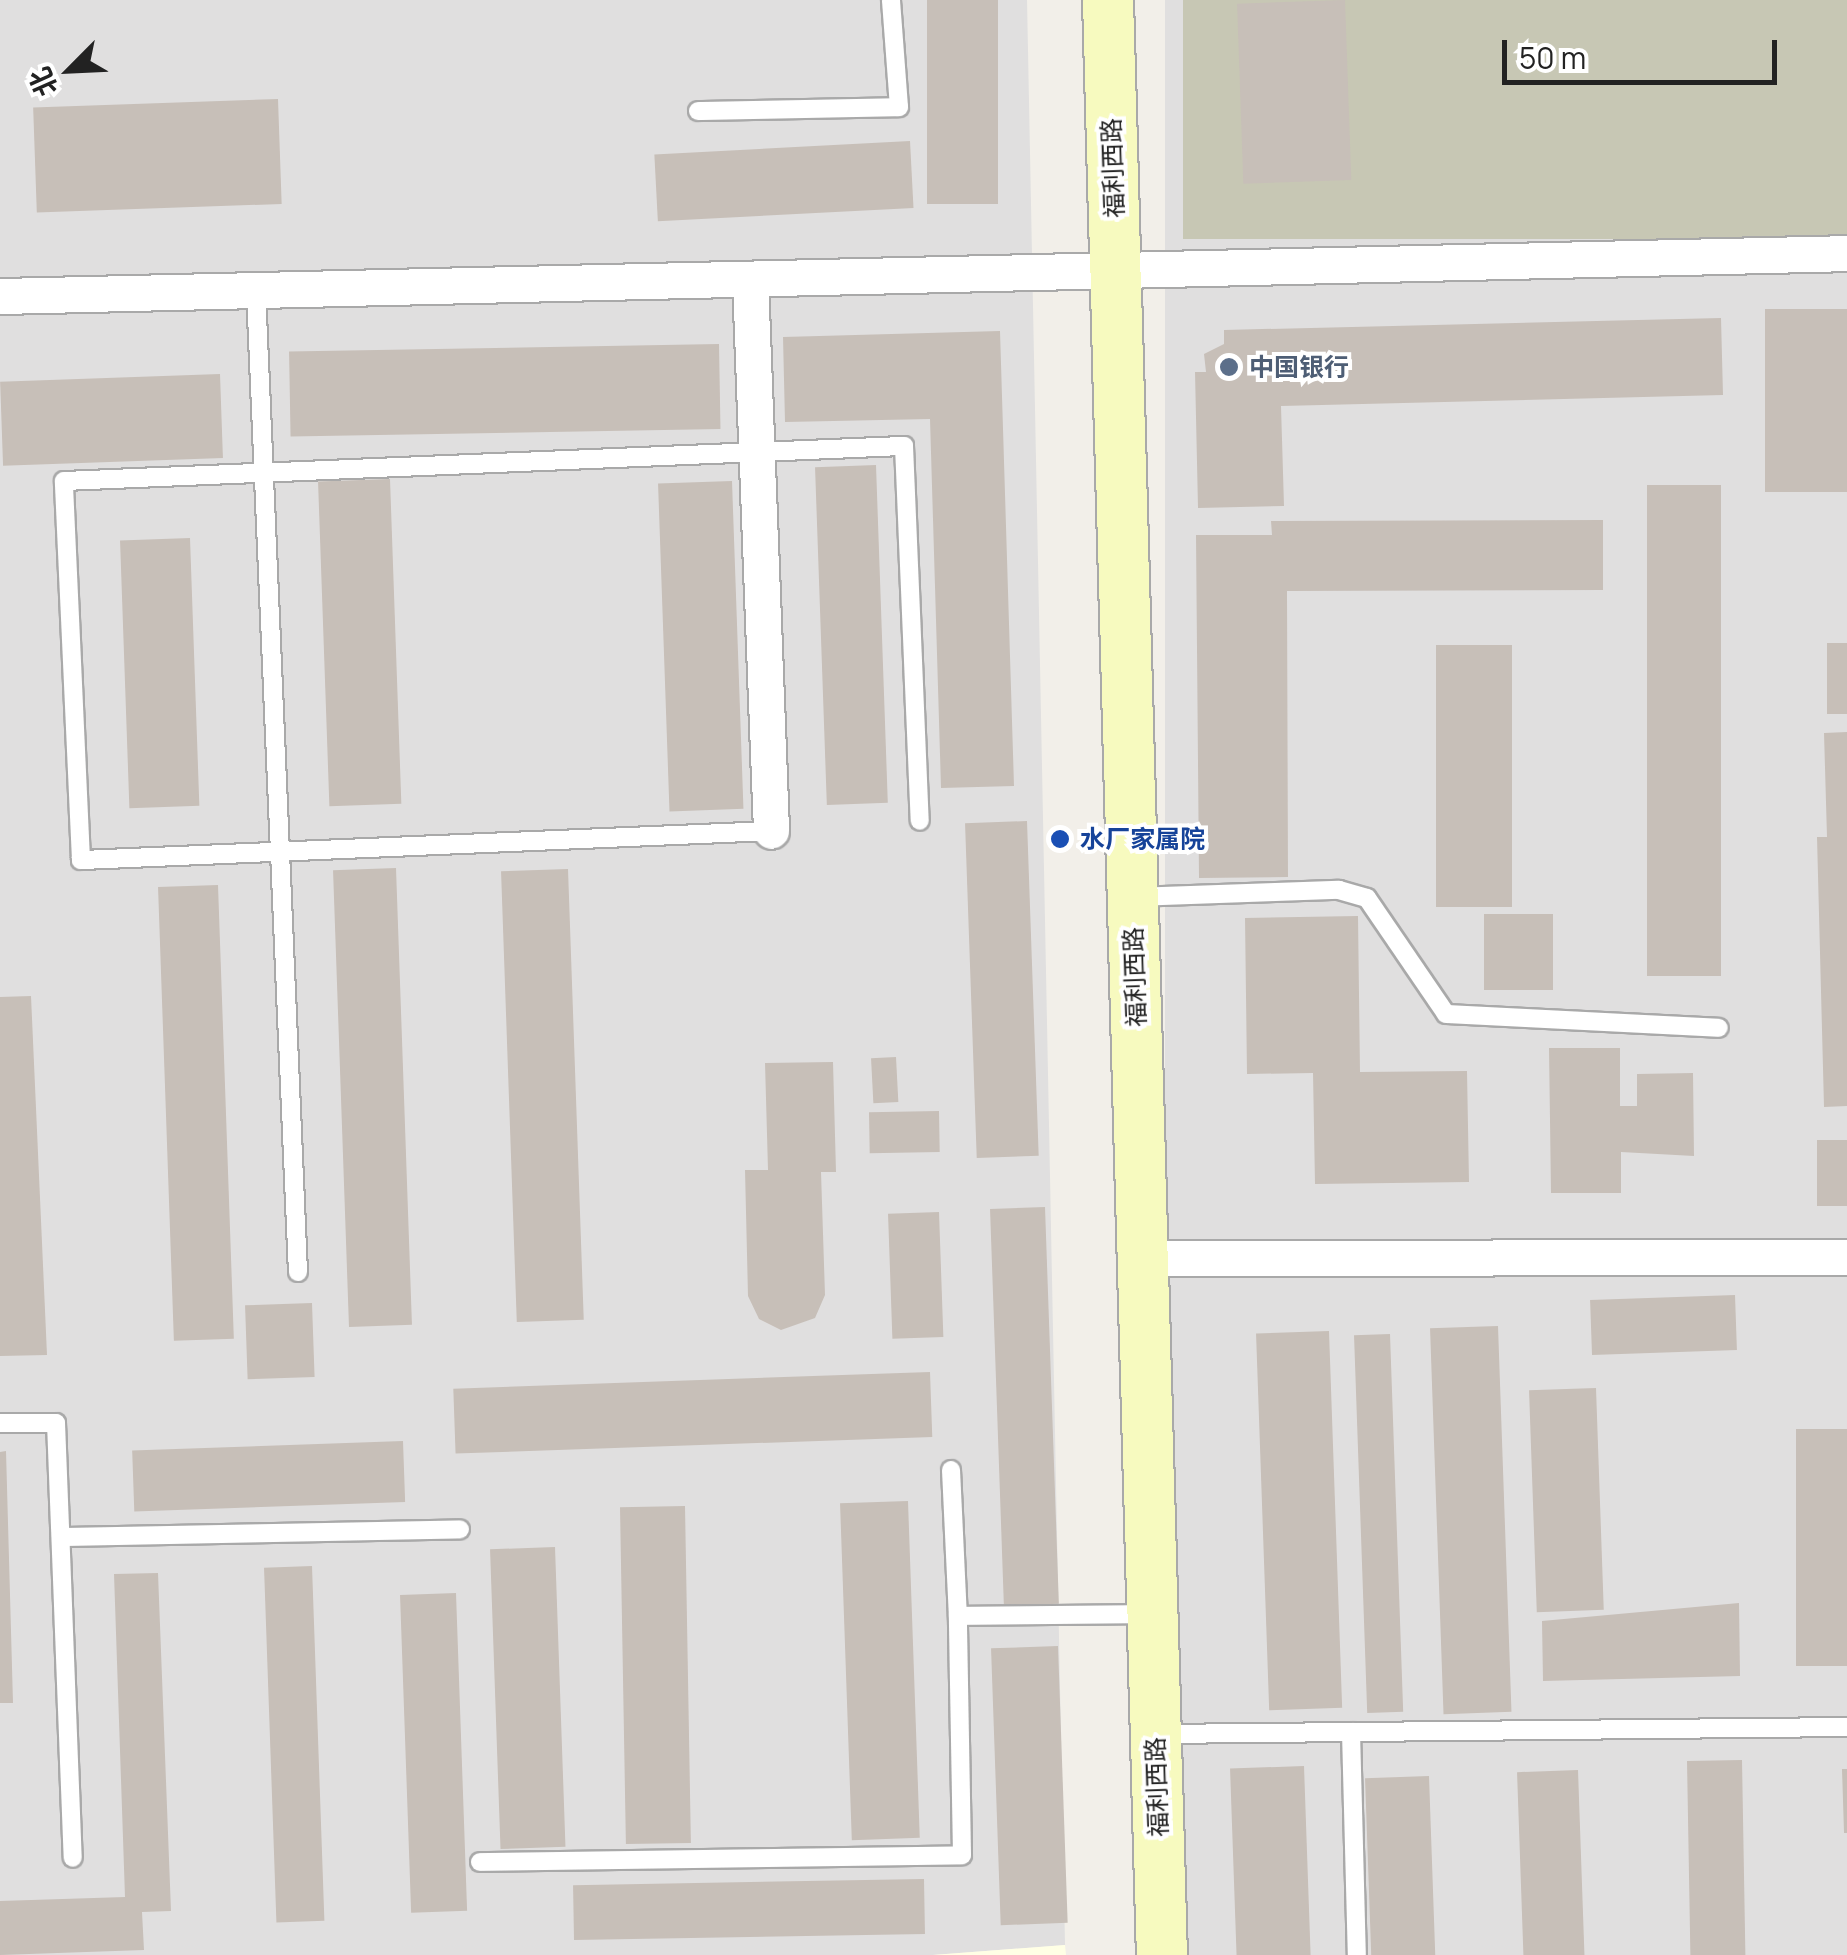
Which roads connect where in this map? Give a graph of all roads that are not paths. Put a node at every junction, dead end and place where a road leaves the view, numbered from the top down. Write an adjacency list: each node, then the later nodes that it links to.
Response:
1 (891, 0): 3 (lane)
2 (1108, 0): 5 (main road, 福利西路)
3 (698, 110)
4 (1847, 253): 5 (street)
5 (1116, 273): 6 (street); 14 (main road, 福利西路)
6 (750, 281): 7 (street); 9 (street)
7 (256, 290): 8 (street); 10 (lane)
8 (0, 296)
9 (757, 453): 10 (lane); 11 (lane); 12 (street)
10 (264, 473): 13 (lane); 13 (lane)
11 (920, 821)
12 (771, 831): 13 (lane)
13 (278, 852): 18 (lane)
14 (1133, 896): 15 (lane); 17 (main road, 福利西路)
15 (1719, 1028)
16 (1847, 1257): 17 (street)
17 (1143, 1258): 23 (main road, 福利西路)
18 (298, 1272)
19 (0, 1423): 22 (lane)
20 (951, 1470): 24 (lane)
21 (460, 1529): 22 (lane)
22 (60, 1537): 28 (lane)
23 (1153, 1614): 24 (lane); 27 (main road, 福利西路)
24 (958, 1616): 29 (lane)
25 (1847, 1728): 26 (lane)
26 (1352, 1732): 27 (lane); 31 (lane)
27 (1156, 1734): 30 (main road, 福利西路)
28 (73, 1858)
29 (480, 1862)
30 (1162, 1955)
31 (1357, 1955)

